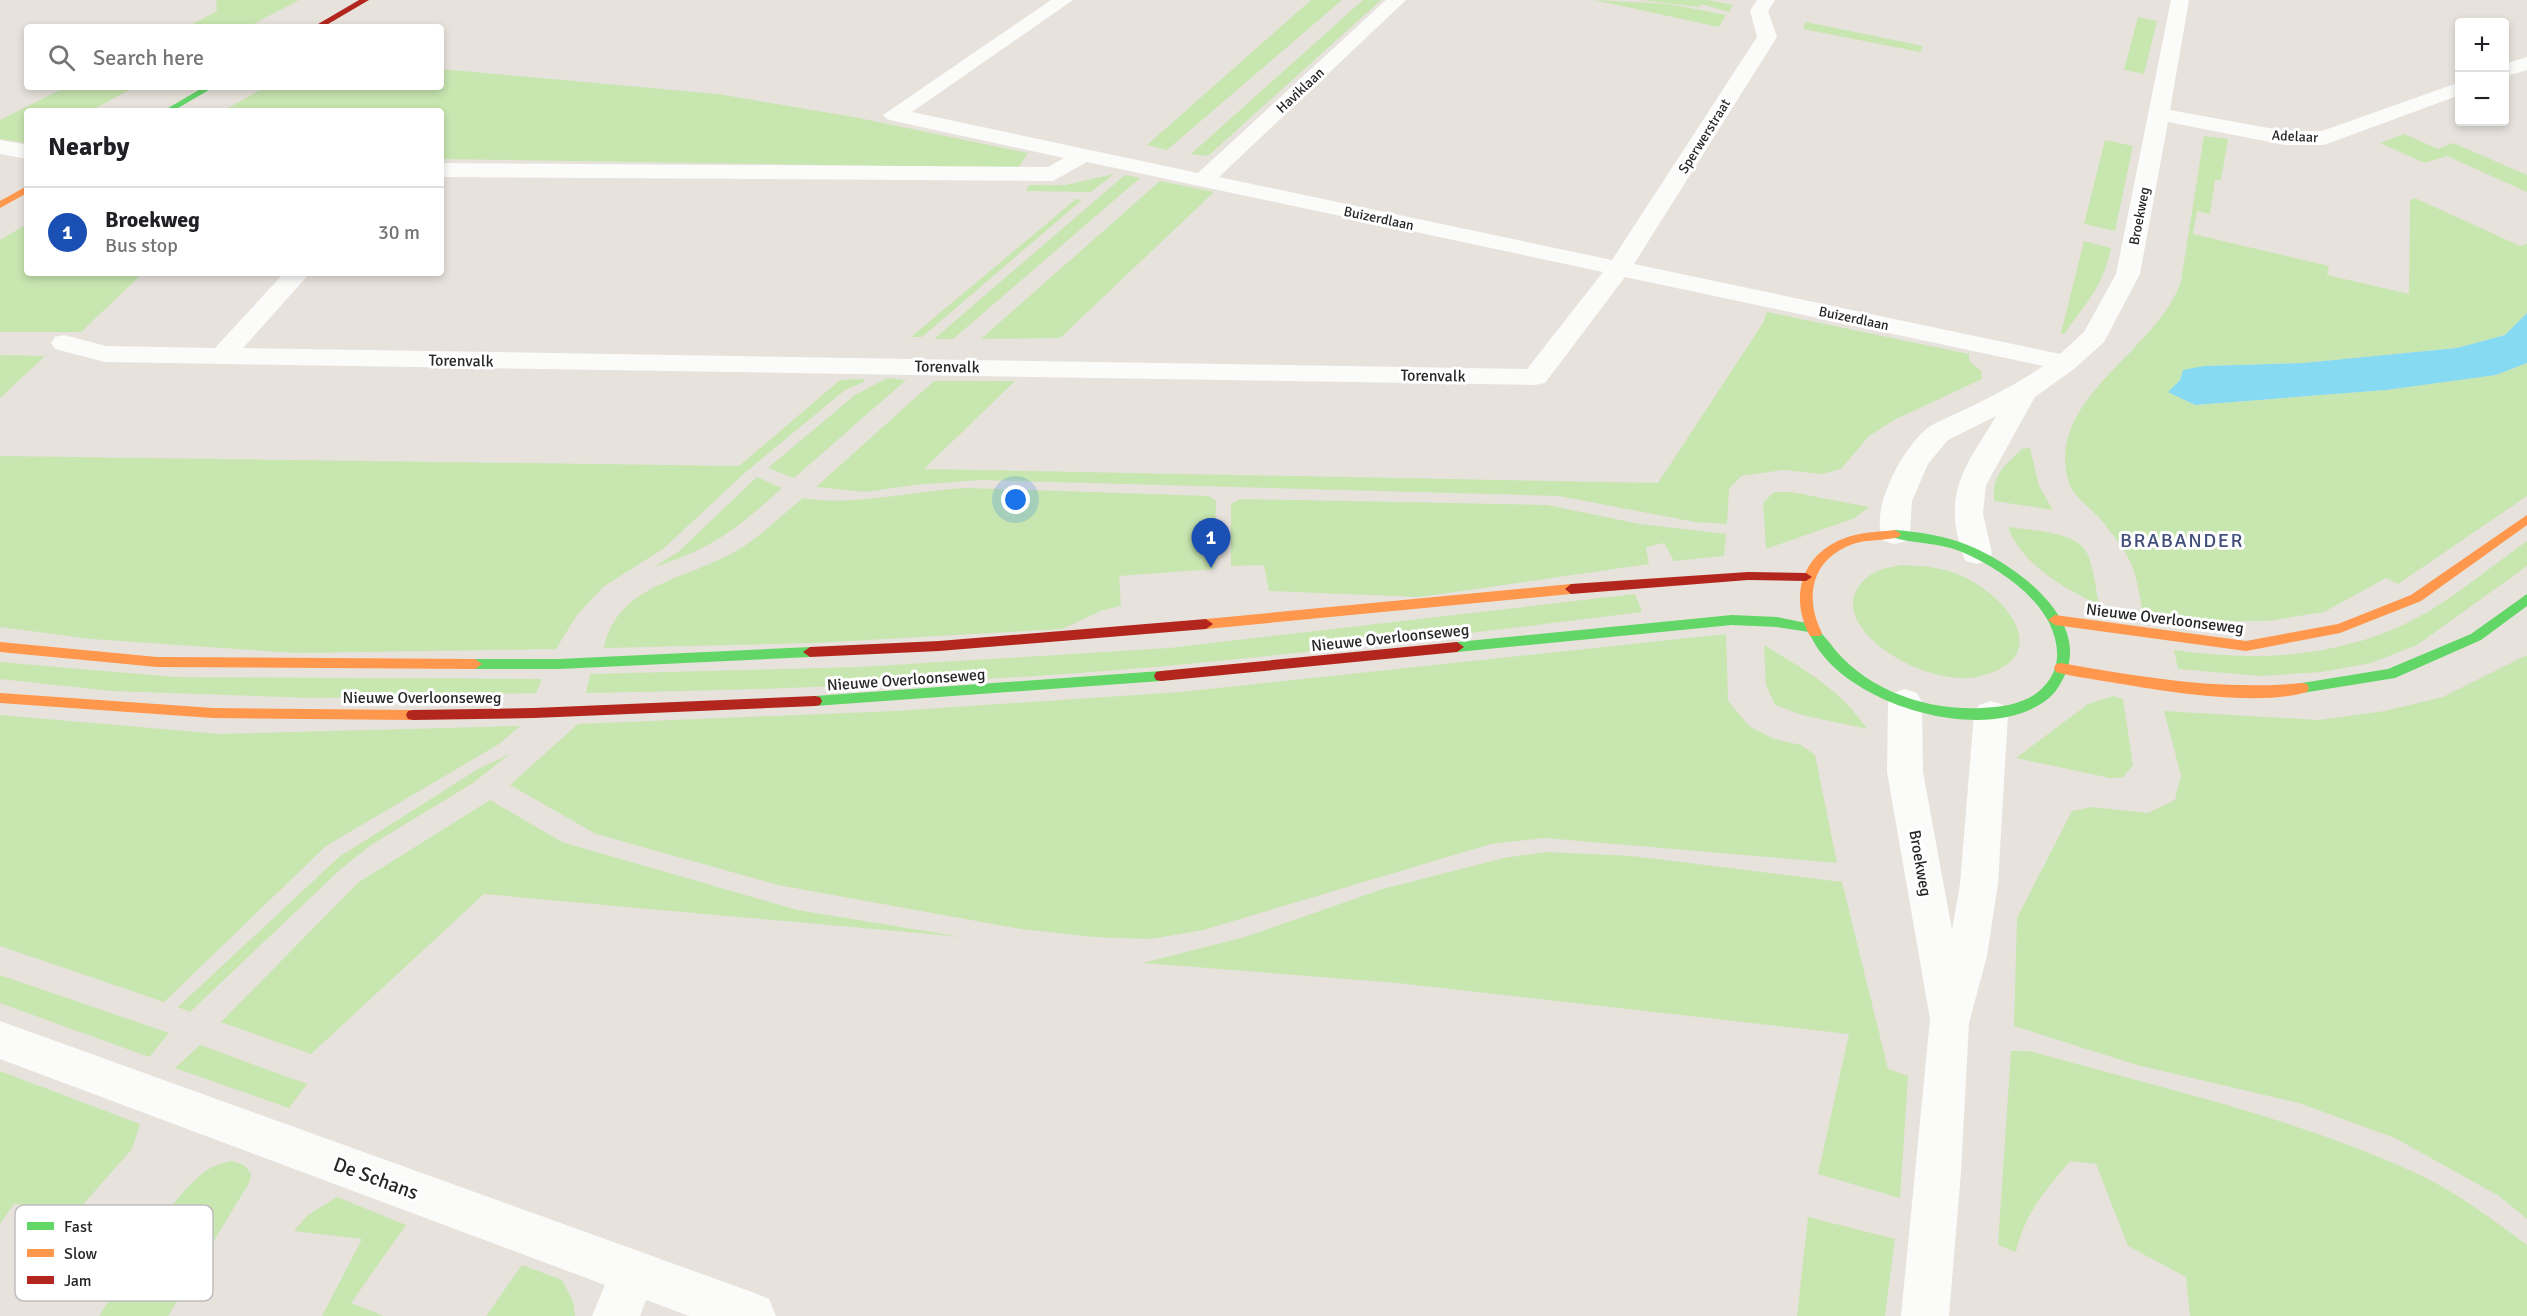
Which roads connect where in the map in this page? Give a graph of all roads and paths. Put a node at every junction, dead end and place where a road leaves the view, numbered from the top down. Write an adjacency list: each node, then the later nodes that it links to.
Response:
1 (365, 0): 6 (street)
2 (1064, 0): 15 (street, Buizerdlaan)
3 (1397, 0): 17 (street, Haviklaan)
4 (1766, 0): 20 (street, Sperwerstraat)
5 (2180, 0): 12 (street, Broekweg)
6 (322, 24)
7 (2527, 63): 8 (street)
8 (2509, 70)
9 (205, 90): 11 (street)
10 (2455, 90): 12 (street, Adelaar)
11 (172, 108)
12 (2159, 114): 24 (street, Broekweg)
13 (0, 147): 14 (street)
14 (24, 151)
15 (1083, 155): 16 (street); 17 (street, Buizerdlaan)
16 (444, 170)
17 (1202, 180): 20 (street, Buizerdlaan)
18 (24, 191): 19 (street)
19 (0, 205)
20 (1619, 268): 23 (street, Torenvalk); 24 (street, Buizerdlaan)
21 (295, 276): 23 (street)
22 (64, 343): 23 (street, Torenvalk)
23 (222, 356)
24 (2065, 363): 25 (street, Broekweg)
25 (2024, 392): 27 (street, Broekweg); 28 (street, Broekweg)
26 (2527, 519): 31 (street, Nieuwe Overloonseweg)
27 (1895, 534): 28 (street); 29 (street)
28 (1977, 553): 31 (street)
29 (1806, 577): 32 (street); 33 (street, Nieuwe Overloonseweg)
30 (2527, 599): 34 (street)
31 (2055, 620): 34 (street)
32 (1811, 628): 35 (street, Nieuwe Overloonseweg); 36 (street)
33 (0, 647)
34 (2061, 668): 37 (street)
35 (0, 698)
36 (1905, 702): 37 (street); 38 (street, Broekweg)
37 (1991, 714): 38 (street, Broekweg)
38 (1949, 1023): 43 (street, Broekweg)
39 (0, 1040): 40 (street, De Schans)
40 (633, 1273): 41 (street); 42 (street, De Schans)
41 (616, 1316)
42 (752, 1316)
43 (1925, 1316)

